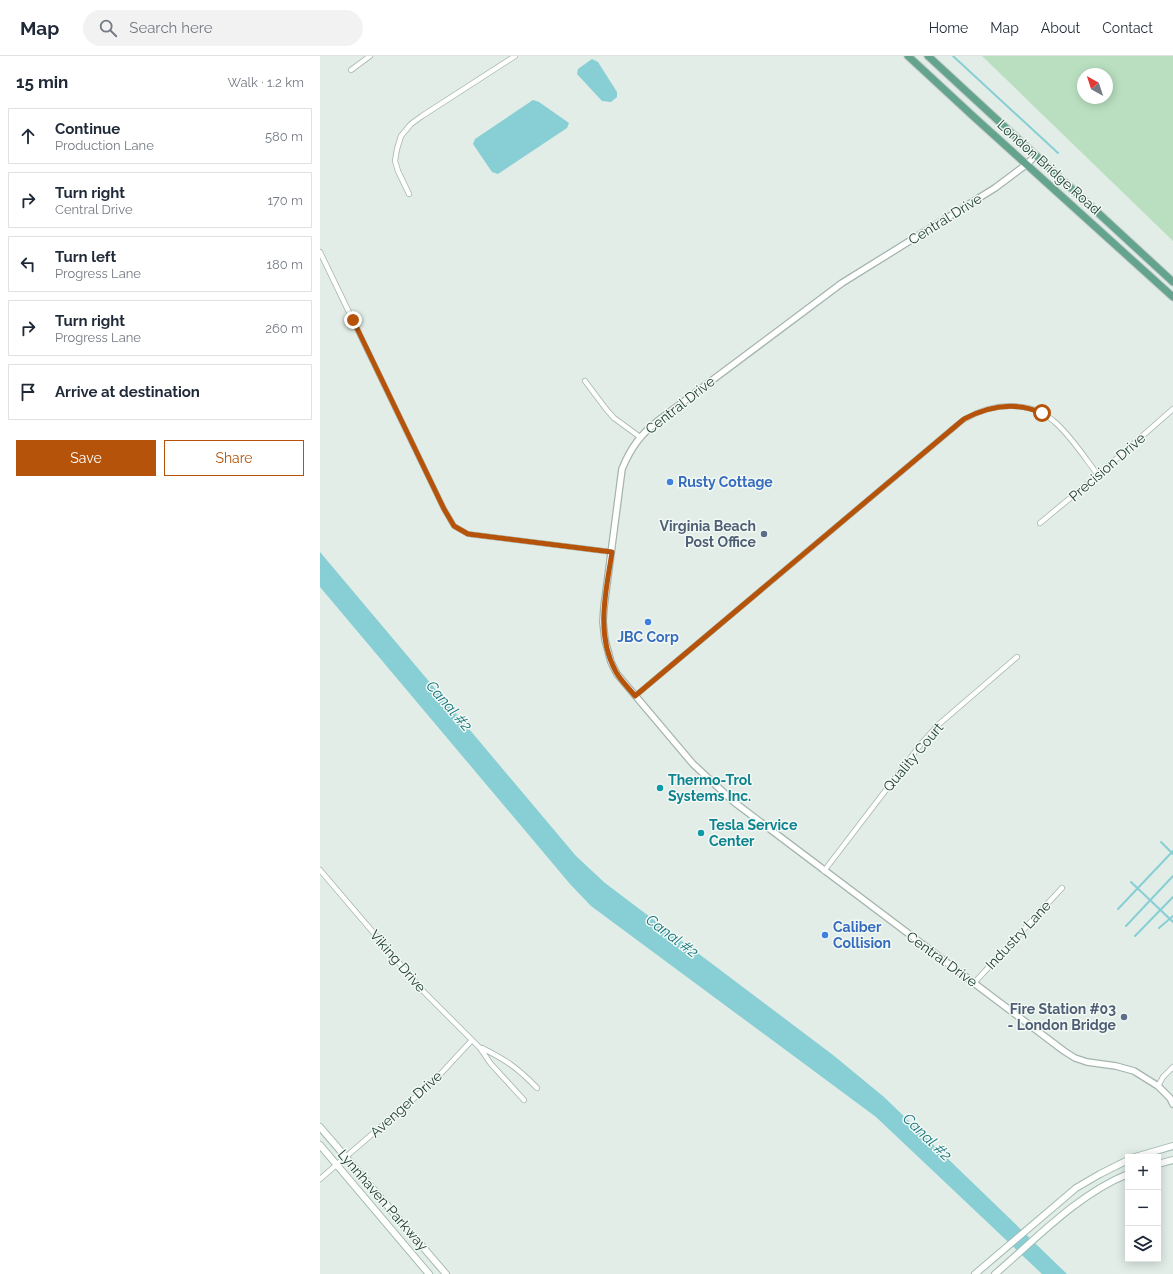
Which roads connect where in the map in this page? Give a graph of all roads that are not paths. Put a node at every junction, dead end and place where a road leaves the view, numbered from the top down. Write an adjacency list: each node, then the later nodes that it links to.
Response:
1 (370, 56): 5 (street)
2 (515, 56): 8 (street)
3 (908, 56): 7 (main road, London Bridge Road)
4 (928, 56): 6 (main road, London Bridge Road)
5 (351, 70)
6 (1035, 156): 7 (street, Central Drive); 10 (main road, London Bridge Road)
7 (1027, 164): 11 (main road, London Bridge Road); 14 (street, Central Drive)
8 (409, 194)
9 (320, 252): 17 (street)
10 (1173, 282)
11 (1173, 296)
12 (585, 381): 14 (street)
13 (1173, 409): 15 (street, Precision Drive)
14 (640, 437): 17 (street, Central Drive)
15 (1098, 475): 16 (street, Precision Drive); 19 (street)
16 (1040, 523)
17 (612, 552): 19 (street, Central Drive)
18 (1016, 657): 21 (street, Quality Court)
19 (635, 696): 21 (street, Central Drive)
20 (320, 870): 24 (street, Viking Drive)
21 (824, 870): 23 (street, Central Drive)
22 (1062, 888): 23 (street, Industry Lane)
23 (974, 983): 27 (street, Central Drive)
24 (472, 1040): 25 (street, Viking Drive); 35 (street, Avenger Drive)
25 (480, 1048): 28 (street, Viking Drive); 29 (street, Viking Drive)
26 (1173, 1067): 27 (street)
27 (1158, 1086): 30 (street, Central Drive)
28 (537, 1088)
29 (524, 1100)
30 (1173, 1104)
31 (320, 1127): 35 (main road, Lynnhaven Parkway)
32 (320, 1145): 39 (main road, Lynnhaven Parkway)
33 (1173, 1146): 34 (main road)
34 (1145, 1154)
35 (346, 1157): 39 (street, Avenger Drive); 43 (main road, Lynnhaven Parkway)
36 (1173, 1160): 38 (main road)
37 (1125, 1162): 44 (main road)
38 (1161, 1163)
39 (337, 1164): 41 (street, Avenger Drive); 42 (main road, Lynnhaven Parkway)
40 (1125, 1175): 45 (main road)
41 (320, 1179)
42 (429, 1274)
43 (446, 1274)
44 (975, 1274)
45 (995, 1274)

